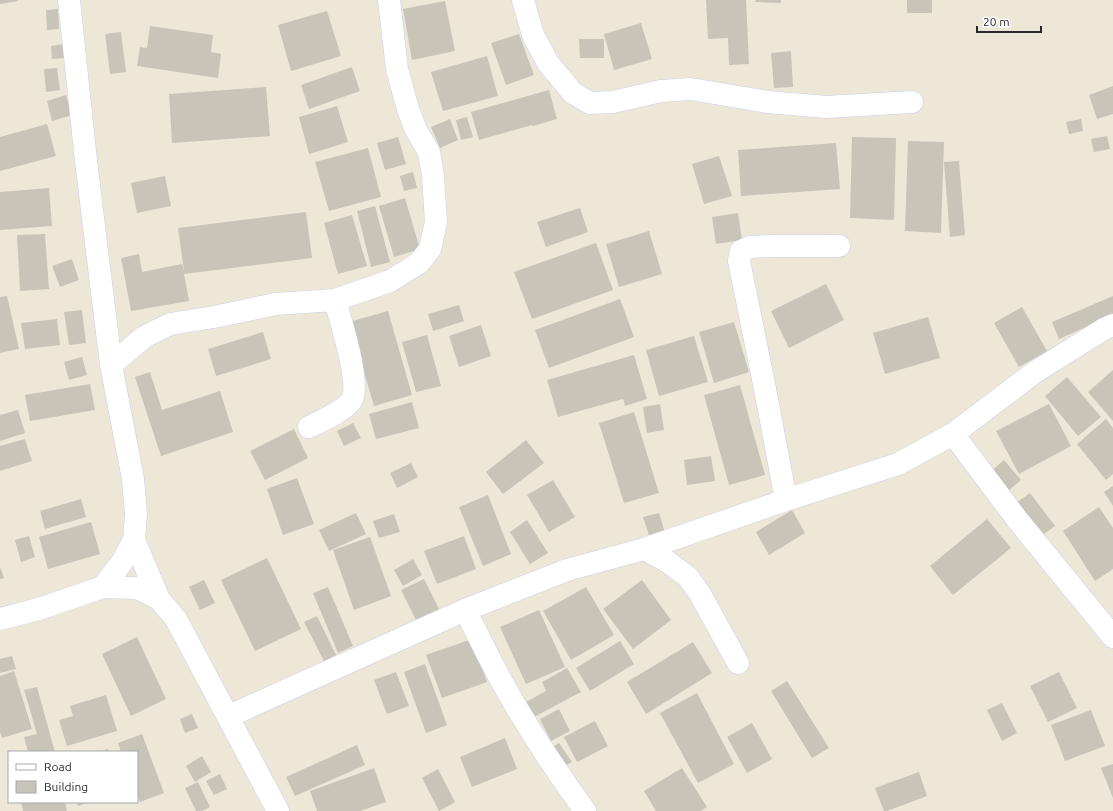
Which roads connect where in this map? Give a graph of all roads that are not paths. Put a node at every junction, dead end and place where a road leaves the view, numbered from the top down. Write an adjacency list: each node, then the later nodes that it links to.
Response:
1 (69, 0): 8 (street)
2 (389, 0): 6 (street)
3 (523, 0): 4 (street)
4 (912, 102)
5 (839, 246): 11 (street)
6 (335, 300): 8 (street); 9 (street)
7 (1113, 325): 10 (street)
8 (111, 365): 12 (street)
9 (309, 427)
10 (954, 434): 11 (street); 18 (street)
11 (786, 500): 13 (street)
12 (134, 540): 14 (street); 15 (street)
13 (644, 549): 16 (street); 19 (street)
14 (103, 587): 15 (street); 17 (street)
15 (159, 600): 20 (street)
16 (465, 610): 20 (street); 22 (street)
17 (0, 619)
18 (1113, 637)
19 (738, 663)
20 (228, 716): 21 (street)
21 (278, 811)
22 (585, 811)

